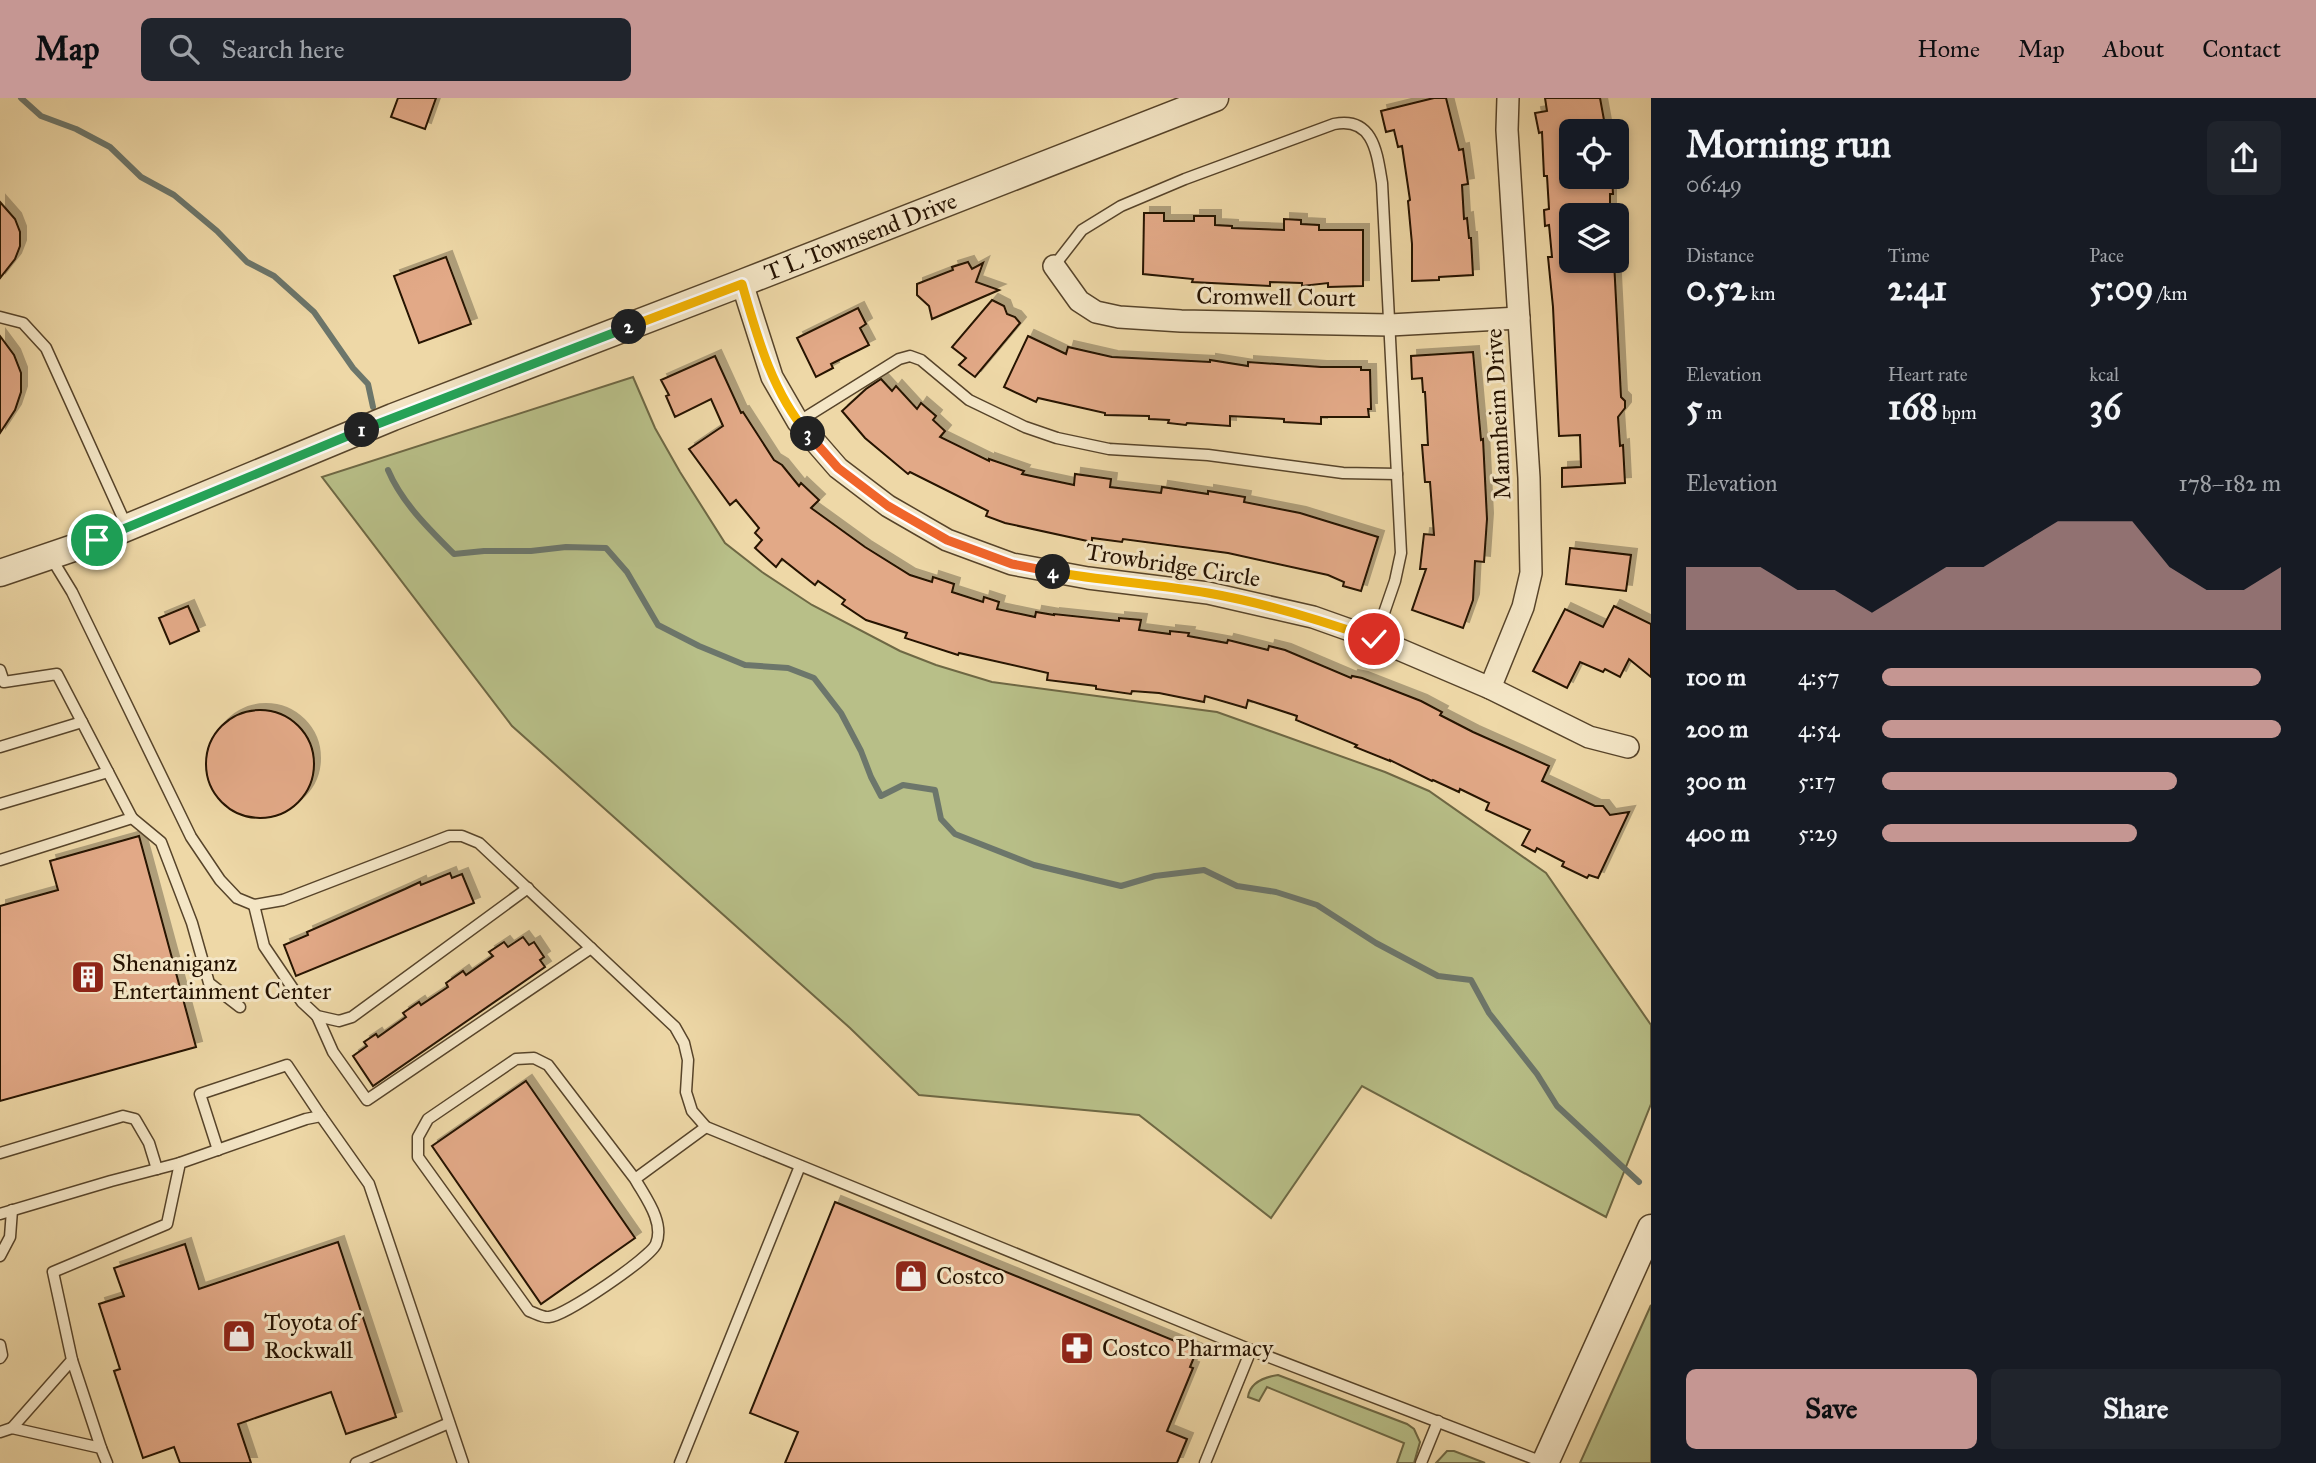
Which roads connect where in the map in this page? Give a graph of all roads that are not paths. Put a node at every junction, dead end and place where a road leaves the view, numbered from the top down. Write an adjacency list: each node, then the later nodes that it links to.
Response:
1 (1216, 98): 6 (street, T L Townsend Drive)
2 (1490, 98): 4 (street, Mannheim Drive)
3 (1508, 98): 4 (street, Mannheim Drive)
4 (1507, 130): 8 (street, Mannheim Drive)
5 (1054, 266): 9 (street, Cromwell Court); 9 (lane)
6 (742, 284): 10 (street, Trowbridge Circle); 12 (street, T L Townsend Drive)
7 (0, 317): 12 (lane)
8 (1519, 318): 9 (street, Cromwell Court); 18 (street, Mannheim Drive)
9 (1390, 325): 11 (lane)
10 (798, 422): 11 (lane); 15 (street, Trowbridge Circle)
11 (1397, 474): 15 (lane)
12 (127, 527): 13 (street, T L Townsend Drive)
13 (50, 556): 14 (street, T L Townsend Drive); 27 (lane)
14 (0, 573)
15 (1374, 639): 18 (street, Trowbridge Circle)
16 (0, 670): 17 (lane)
17 (2, 683): 19 (lane)
18 (1490, 688): 21 (street, Trowbridge Circle)
19 (82, 722): 20 (lane); 22 (lane)
20 (0, 747)
21 (1628, 747)
22 (108, 772): 23 (lane); 24 (lane)
23 (0, 804)
24 (132, 818): 25 (lane); 29 (lane)
25 (0, 860)
26 (528, 888): 27 (lane); 28 (lane); 30 (lane)
27 (254, 905): 30 (lane)
28 (591, 948): 30 (lane); 32 (lane)
29 (240, 1007)
30 (317, 1016)
31 (321, 1116): 33 (lane); 33 (lane); 48 (lane)
32 (706, 1127): 36 (lane); 38 (lane)
33 (218, 1150): 35 (lane)
34 (0, 1153): 37 (lane)
35 (180, 1163): 37 (lane); 46 (lane)
36 (800, 1166): 44 (lane); 55 (lane)
37 (156, 1169): 39 (lane)
38 (635, 1178): 38 (lane)
39 (12, 1210): 40 (lane); 42 (lane)
40 (0, 1214)
41 (1651, 1228): 58 (street)
42 (0, 1256)
43 (0, 1345): 45 (lane)
44 (1251, 1350): 47 (lane); 56 (lane)
45 (0, 1358)
46 (72, 1360): 49 (lane); 51 (lane)
47 (1438, 1422): 57 (lane); 58 (lane)
48 (449, 1423): 53 (lane); 54 (lane)
49 (12, 1428): 50 (lane); 51 (lane)
50 (0, 1432)
51 (101, 1448): 52 (lane)
52 (107, 1463)
53 (356, 1463)
54 (463, 1463)
55 (680, 1463)
56 (1205, 1463)
57 (1421, 1463)
58 (1545, 1463)

